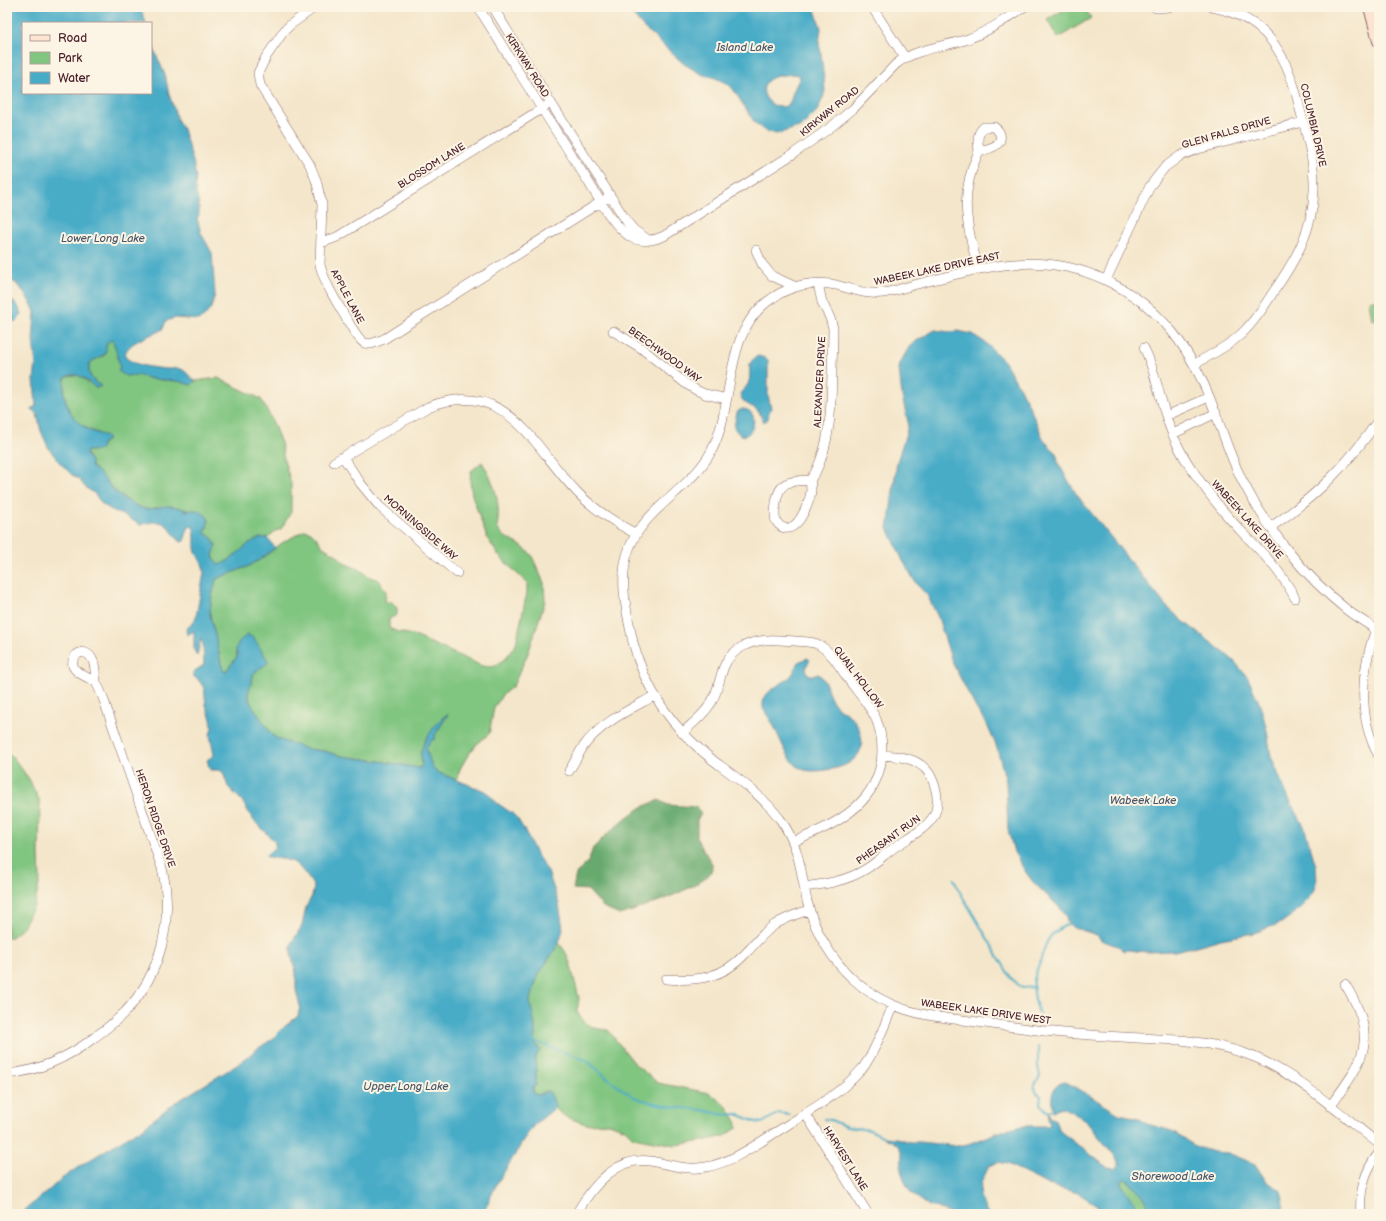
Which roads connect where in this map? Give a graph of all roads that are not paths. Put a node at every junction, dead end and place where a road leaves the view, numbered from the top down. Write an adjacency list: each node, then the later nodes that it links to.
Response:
1 (315, 7): 20 (street, APPLE LANE)
2 (478, 7): 14 (street, KIRKWAY ROAD)
3 (492, 7): 13 (street, KIRKWAY ROAD)
4 (872, 7): 12 (street)
5 (1024, 7): 12 (street, KIRKWAY ROAD)
6 (1169, 7): 8 (street)
7 (1212, 7): 9 (street, COLUMBIA DRIVE)
8 (1156, 8)
9 (1235, 10): 15 (street, COLUMBIA DRIVE)
10 (1374, 13): 11 (main road)
11 (1379, 41)
12 (905, 58): 19 (street, KIRKWAY ROAD)
13 (551, 103): 14 (street, BLOSSOM LANE); 17 (street, KIRKWAY ROAD)
14 (542, 109): 18 (street, KIRKWAY ROAD); 20 (street, BLOSSOM LANE)
15 (1303, 122): 23 (street, GLEN FALLS DRIVE); 28 (street, COLUMBIA DRIVE)
16 (979, 151): 22 (street)
17 (610, 196): 18 (street, APPLE LANE); 19 (street, KIRKWAY ROAD)
18 (601, 201): 19 (street, KIRKWAY ROAD); 20 (street, APPLE LANE)
19 (648, 240)
20 (321, 243)
21 (756, 250): 25 (street)
22 (978, 269): 23 (street, WABEEK LAKE DRIVE EAST); 24 (street, WABEEK LAKE DRIVE EAST)
23 (1106, 280): 28 (street, WABEEK LAKE DRIVE EAST)
24 (818, 284): 25 (street, WABEEK LAKE DRIVE EAST); 37 (street, ALEXANDER DRIVE)
25 (794, 286): 30 (street, WABEEK LAKE DRIVE EAST)
26 (613, 331): 30 (street, BEECHWOOD WAY)
27 (1144, 348): 32 (street, WABEEK LAKE DRIVE)
28 (1195, 364): 29 (street, WABEEK LAKE DRIVE EAST)
29 (1209, 396): 31 (street, WABEEK LAKE DRIVE EAST); 32 (street)
30 (727, 399): 39 (street, WABEEK LAKE DRIVE EAST)
31 (1216, 413): 34 (street); 38 (street, WABEEK LAKE DRIVE EAST)
32 (1166, 416): 34 (street, WABEEK LAKE DRIVE)
33 (1379, 419): 38 (street)
34 (1173, 434): 41 (street, WABEEK LAKE DRIVE)
35 (344, 457): 36 (street); 39 (street); 40 (street, MORNINGSIDE WAY)
36 (334, 462)
37 (810, 480): 37 (street, ALEXANDER DRIVE)
38 (1271, 527): 42 (street, WABEEK LAKE DRIVE EAST)
39 (636, 534): 44 (street, WABEEK LAKE DRIVE WEST)
40 (458, 573)
41 (1295, 598)
42 (1378, 629): 47 (street)
43 (96, 682): 55 (street, HERON RIDGE DRIVE)
44 (654, 696): 45 (street, WABEEK LAKE DRIVE WEST); 48 (street)
45 (682, 733): 46 (street, QUAIL HOLLOW); 49 (street, WABEEK LAKE DRIVE WEST)
46 (882, 755): 49 (street, QUAIL HOLLOW); 50 (street, PHEASANT RUN)
47 (1379, 756)
48 (569, 771)
49 (793, 842): 50 (street, WABEEK LAKE DRIVE WEST)
50 (804, 887): 51 (street, WABEEK LAKE DRIVE WEST)
51 (809, 910): 52 (street); 54 (street, WABEEK LAKE DRIVE WEST)
52 (666, 979)
53 (1345, 984): 56 (street)
54 (893, 1005): 56 (street, WABEEK LAKE DRIVE WEST); 57 (street)
55 (7, 1074)
56 (1330, 1106): 58 (street, WABEEK LAKE DRIVE WEST)
57 (805, 1113): 60 (street, HARVEST LANE); 61 (street)
58 (1379, 1144)
59 (1379, 1153): 62 (street)
60 (864, 1213)
61 (576, 1214)
62 (1360, 1214)

